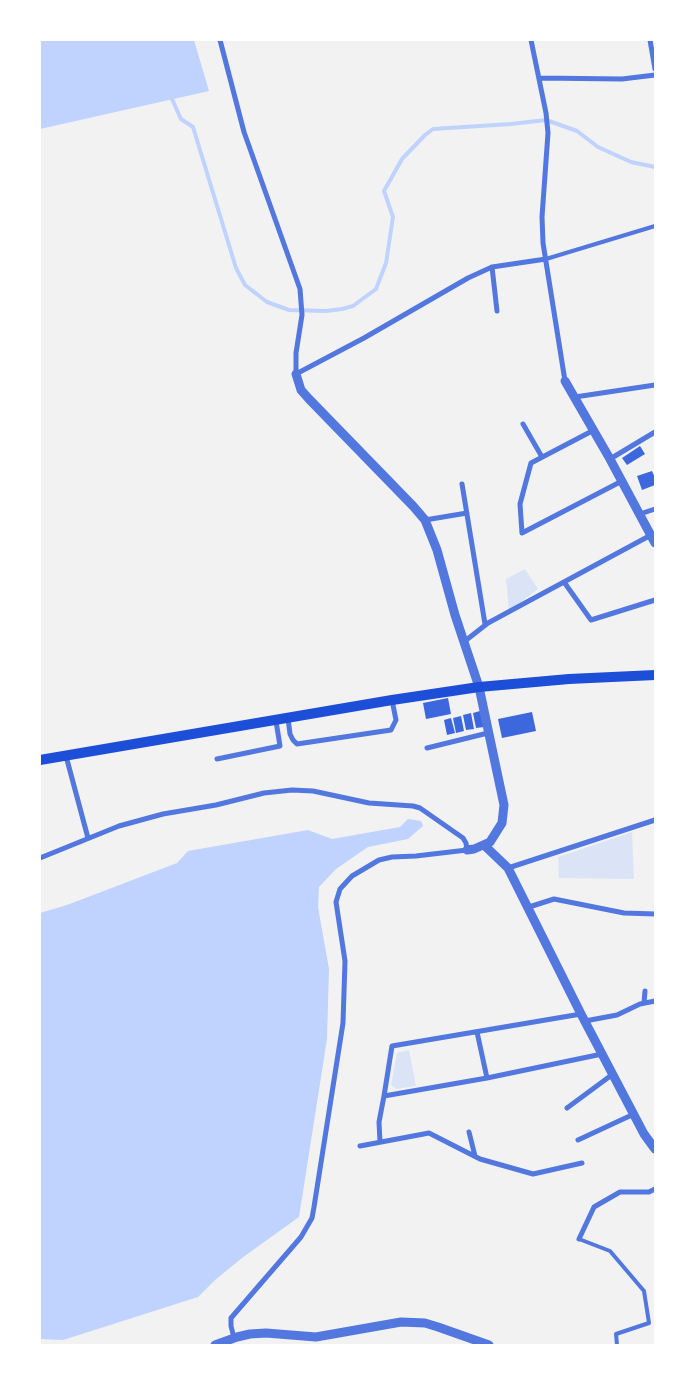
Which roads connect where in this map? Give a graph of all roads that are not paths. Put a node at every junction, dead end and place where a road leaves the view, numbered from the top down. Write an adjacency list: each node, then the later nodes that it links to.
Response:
1 (220, 40): 11 (street)
2 (531, 40): 6 (street)
3 (650, 40): 4 (street)
4 (655, 69)
5 (655, 75): 6 (street)
6 (539, 78): 8 (street)
7 (655, 226): 8 (lane)
8 (546, 259): 9 (street); 12 (street)
9 (492, 267): 10 (street); 11 (street)
10 (497, 311)
11 (296, 374): 25 (street)
12 (565, 381): 14 (street)
13 (655, 385): 14 (street)
14 (575, 397): 16 (street)
15 (523, 424): 18 (street)
16 (594, 430): 18 (street); 19 (street)
17 (655, 432): 19 (street)
18 (542, 457): 20 (street)
19 (610, 459): 20 (street)
20 (622, 481): 24 (street)
21 (462, 484): 23 (street)
22 (655, 509): 24 (street)
23 (467, 514): 25 (street); 29 (street)
24 (640, 514): 26 (street)
25 (424, 520): 30 (street)
26 (653, 539): 27 (street)
27 (564, 582): 28 (street); 29 (street)
28 (655, 600)
29 (485, 624): 30 (street)
30 (464, 641): 32 (street)
31 (655, 675): 32 (main road)
32 (479, 687): 33 (main road); 36 (street)
33 (392, 700): 34 (main road); 34 (street)
34 (288, 718): 35 (main road)
35 (276, 721): 38 (main road); 39 (street)
36 (488, 733): 37 (street); 43 (street)
37 (427, 748)
38 (66, 756): 40 (main road); 42 (street)
39 (217, 759)
40 (40, 760)
41 (655, 820): 46 (street)
42 (88, 838): 44 (street); 45 (street)
43 (484, 845): 44 (street); 46 (street)
44 (468, 850): 69 (street)
45 (40, 858)
46 (508, 868): 47 (street)
47 (529, 907): 48 (street); 52 (street)
48 (655, 914)
49 (645, 991): 51 (street)
50 (655, 1002): 51 (street)
51 (644, 1003): 52 (street)
52 (583, 1017): 53 (street); 54 (street)
53 (477, 1032): 56 (street); 57 (street)
54 (603, 1054): 55 (street); 56 (street)
55 (612, 1074): 58 (street); 59 (street)
56 (487, 1078): 57 (street)
57 (384, 1096): 62 (street)
58 (567, 1108)
59 (634, 1114): 61 (street); 64 (street)
60 (469, 1132): 65 (street)
61 (578, 1140)
62 (380, 1142): 63 (street); 65 (street)
63 (360, 1146)
64 (655, 1149)
65 (475, 1156): 66 (street)
66 (582, 1163)
67 (655, 1189): 68 (street)
68 (579, 1238): 72 (lane)
69 (234, 1338): 70 (street); 71 (street)
70 (215, 1345)
71 (489, 1345)
72 (617, 1345)

